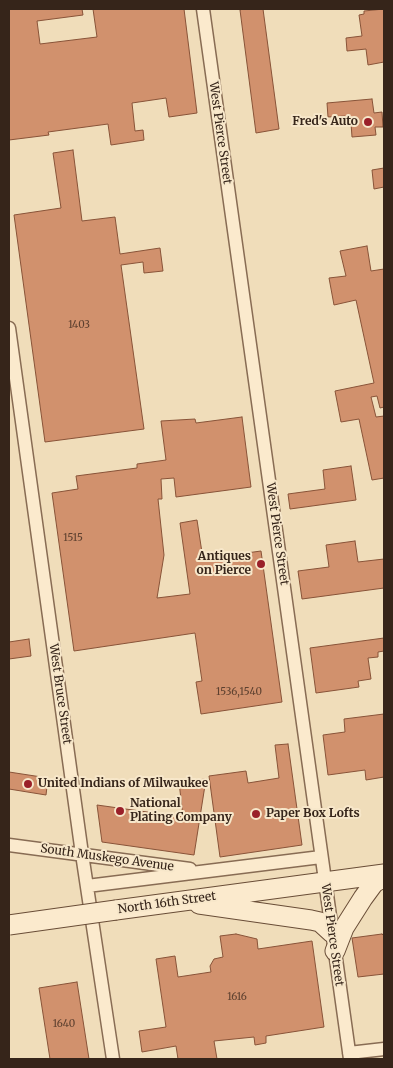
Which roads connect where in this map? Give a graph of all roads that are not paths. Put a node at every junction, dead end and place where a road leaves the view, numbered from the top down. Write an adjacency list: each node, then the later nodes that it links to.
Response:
1 (203, 9): 5 (street, West Pierce Street)
2 (9, 328): 4 (street, West Bruce Street)
3 (9, 845): 4 (street, South Muskego Avenue)
4 (82, 854): 6 (street, South Muskego Avenue); 9 (street, West Bruce Street)
5 (321, 857): 6 (street, South Muskego Avenue); 8 (street, West Pierce Street)
6 (206, 871): 9 (street, South Muskego Avenue)
7 (384, 875): 8 (main road, North 16th Street); 12 (main road)
8 (324, 882): 10 (main road, North 16th Street); 12 (street, West Pierce Street)
9 (87, 886): 15 (street, West Bruce Street)
10 (183, 901): 11 (main road, North 16th Street, bridge); 12 (main road)
11 (9, 925)
12 (333, 942): 14 (street, West Pierce Street)
13 (384, 1048): 14 (street)
14 (349, 1056)
15 (113, 1059)

